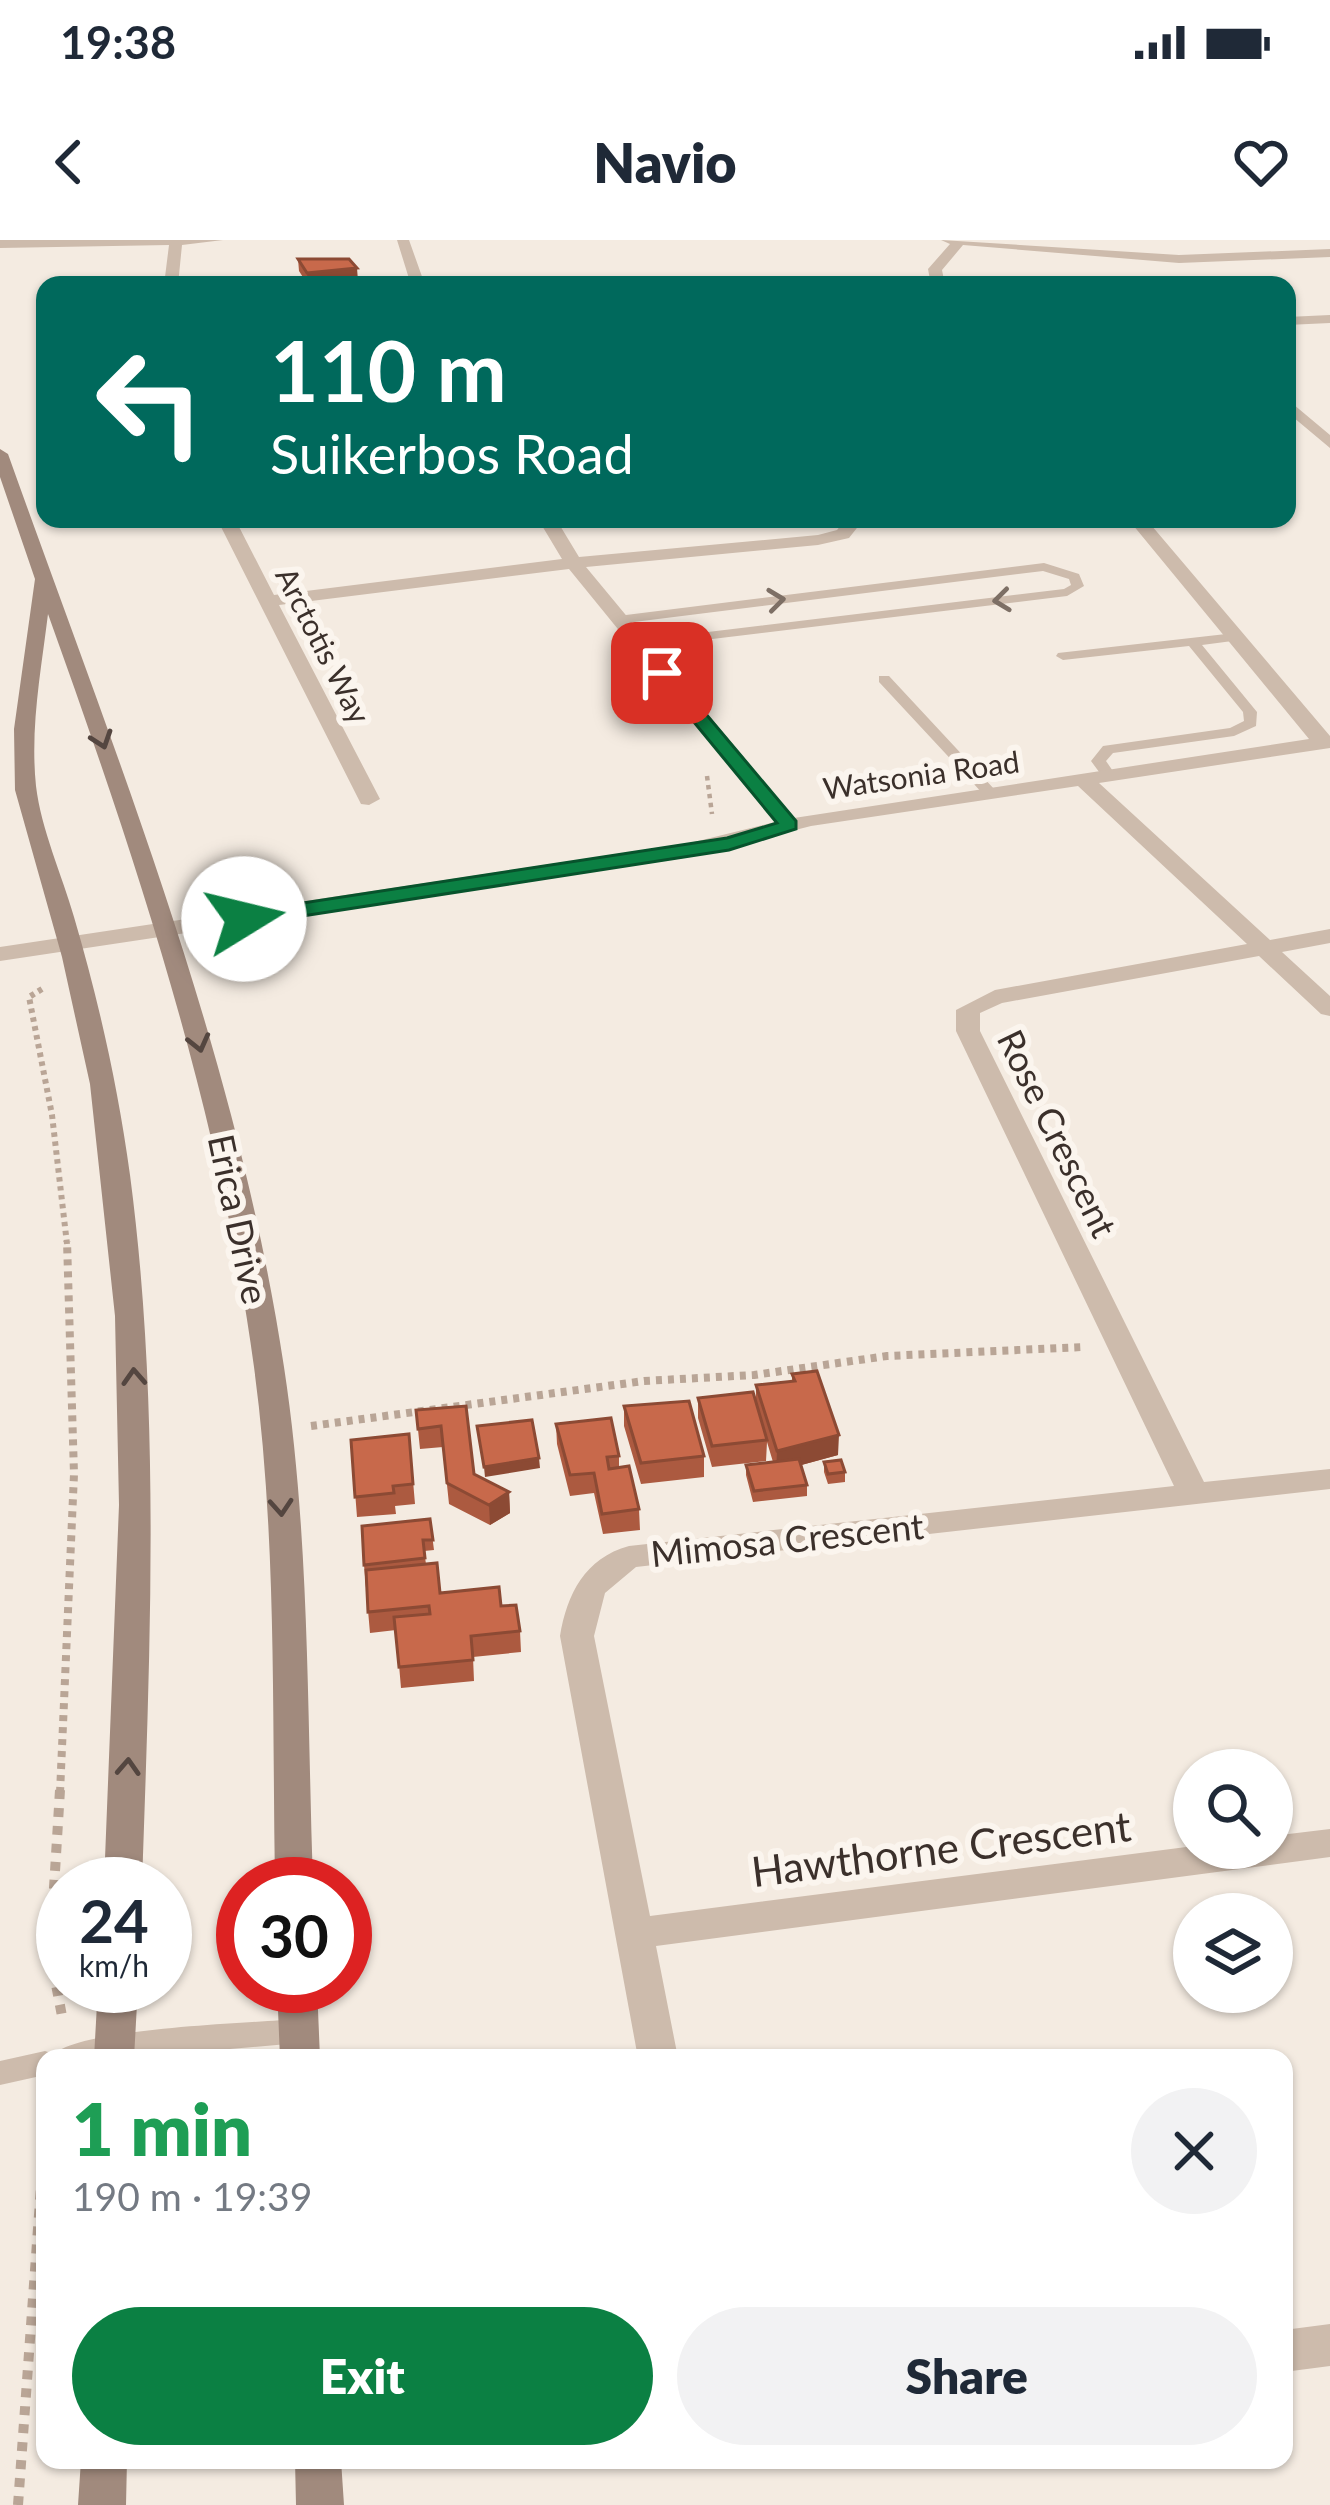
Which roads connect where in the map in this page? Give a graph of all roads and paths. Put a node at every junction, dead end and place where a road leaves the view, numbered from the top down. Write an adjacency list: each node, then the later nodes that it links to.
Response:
1 (217, 240): 5 (street)
2 (403, 240): 11 (street)
3 (947, 240): 6 (street)
4 (1267, 240): 9 (street)
5 (176, 241): 7 (street); 10 (street)
6 (960, 241): 9 (street); 12 (street)
7 (0, 244)
8 (1330, 253): 9 (street)
9 (1285, 255)
10 (172, 276)
11 (415, 276)
12 (936, 276)
13 (1330, 319): 14 (street)
14 (1296, 321)
15 (1296, 412): 16 (street)
16 (1330, 443)
17 (0, 454): 23 (main road, Erica Drive)
18 (231, 528): 24 (street, Arctotis Way)
19 (552, 528): 22 (street)
20 (848, 528): 22 (street)
21 (1144, 528): 26 (street)
22 (574, 564): 24 (street); 25 (street)
23 (43, 581): 37 (main road, Erica Drive, one-way to 37); 39 (main road, Erica Drive)
24 (268, 601): 35 (street, Arctotis Way)
25 (618, 620): 28 (street); 28 (lane, one-way to 28)
26 (1235, 637): 27 (lane); 31 (street)
27 (1193, 642): 29 (lane); 32 (lane)
28 (638, 644): 36 (street)
29 (1064, 656)
30 (884, 679): 34 (lane)
31 (1326, 743): 32 (street, Watsonia Road)
32 (1110, 777): 33 (street, Watsonia Road)
33 (1084, 780): 34 (street, Watsonia Road); 40 (street)
34 (990, 793): 36 (street, Watsonia Road)
35 (369, 799)
36 (789, 825): 37 (street, Watsonia Road)
37 (167, 931): 39 (street, Watsonia Road); 51 (main road, Erica Drive, one-way to 51)
38 (1330, 936): 40 (street)
39 (70, 944): 41 (street, Watsonia Road); 50 (main road, Erica Drive, one-way to 39)
40 (1264, 948): 43 (street); 44 (street, Rose Crescent)
41 (0, 954)
42 (42, 989): 49 (path)
43 (1330, 1009)
44 (1122, 1347): 45 (path); 47 (street, Rose Crescent)
45 (303, 1427)
46 (1330, 1479): 47 (street, Mimosa Crescent)
47 (1193, 1493): 52 (street, Mimosa Crescent)
48 (1330, 1843): 52 (street, Hawthorne Crescent)
49 (56, 1857)
50 (123, 1857)
51 (293, 1857)
52 (636, 1934): 60 (street, Mimosa Crescent)
53 (62, 2013): 56 (path)
54 (116, 2013): 58 (main road)
55 (298, 2013): 57 (main road)
56 (62, 2016)
57 (300, 2045): 59 (lane)
58 (114, 2049)
59 (207, 2049)
60 (656, 2049)
61 (36, 2065): 62 (lane)
62 (0, 2073)
63 (36, 2256): 68 (path)
64 (1330, 2345): 65 (street)
65 (1293, 2350)
66 (104, 2469): 69 (main road)
67 (318, 2469): 70 (main road)
68 (18, 2505)
69 (102, 2505)
70 (320, 2505)

